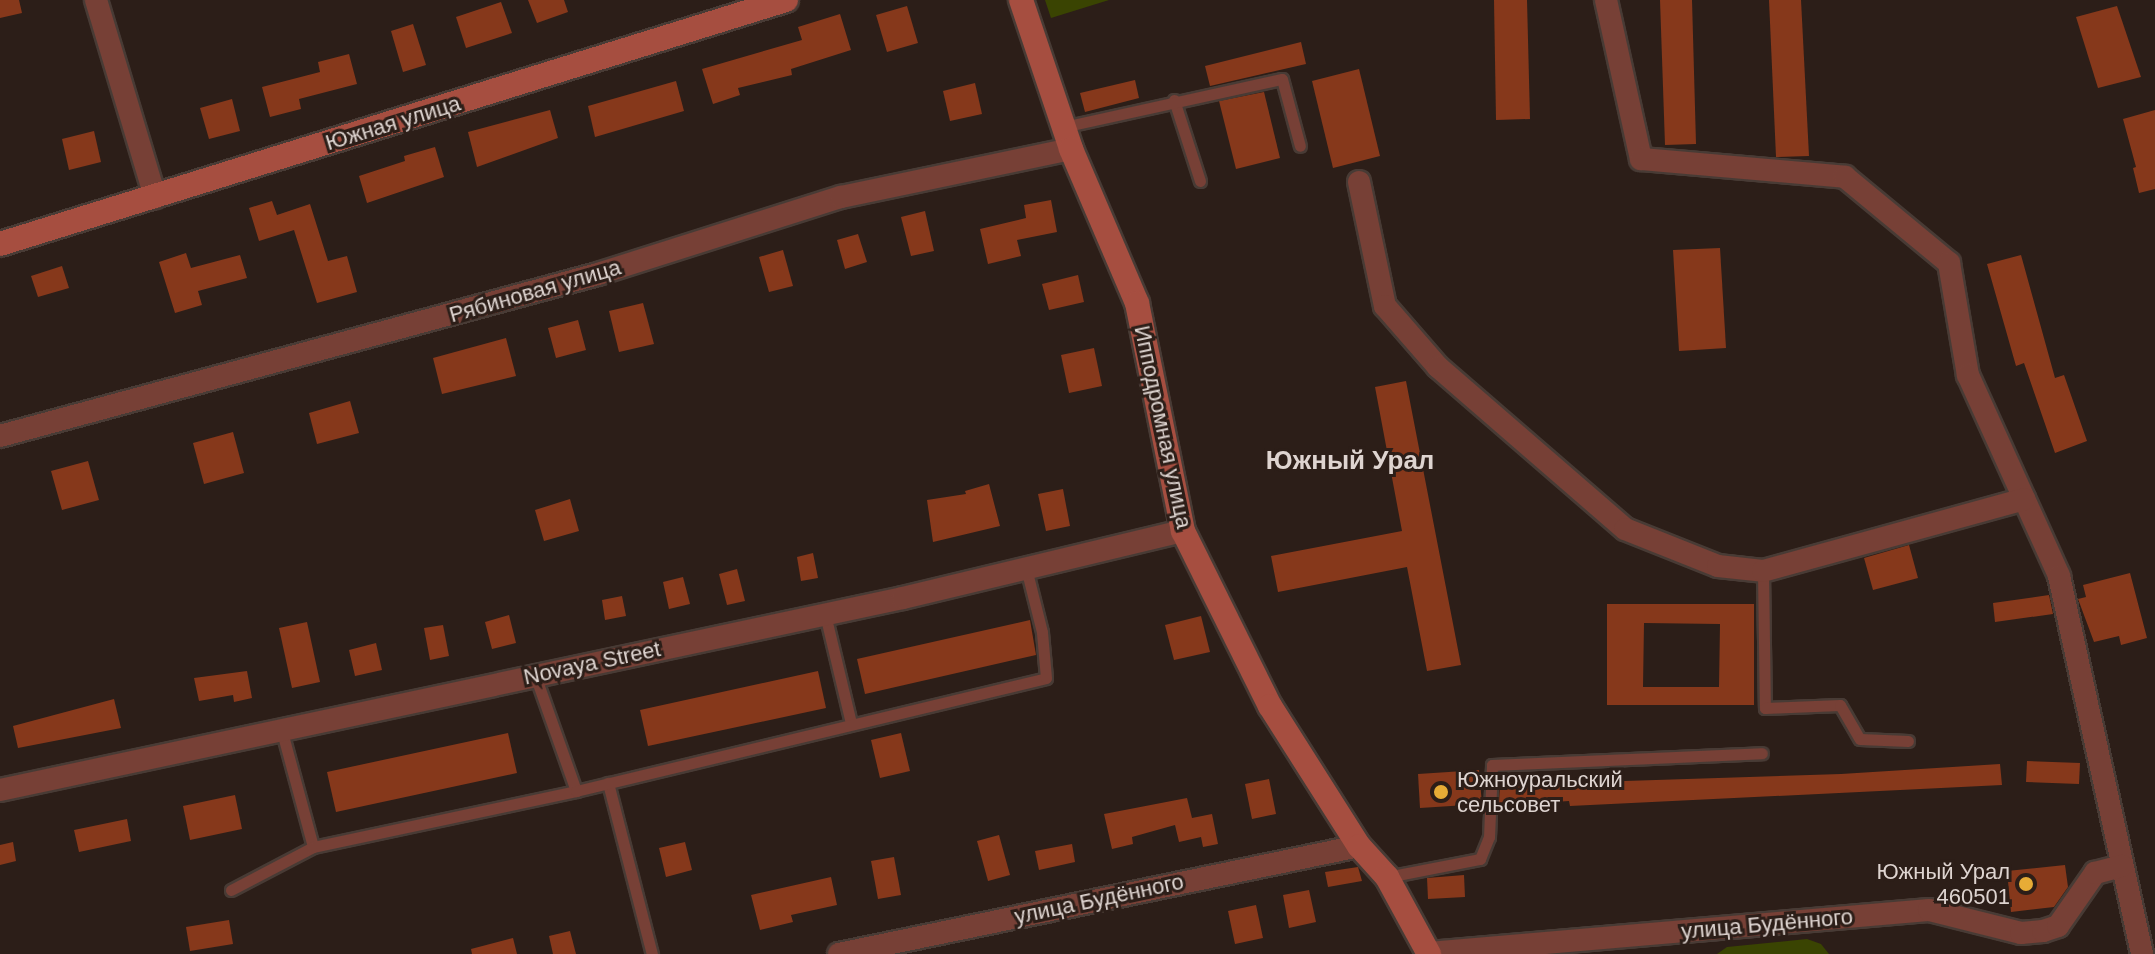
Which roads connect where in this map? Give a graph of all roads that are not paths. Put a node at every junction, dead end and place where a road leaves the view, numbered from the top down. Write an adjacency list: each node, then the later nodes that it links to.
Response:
1 (96, 0): 10 (street)
2 (786, 0): 10 (street, Южная улица)
3 (1021, 0): 6 (street, Ипподромная улица)
4 (1606, 0): 13 (street)
5 (1174, 100): 6 (lane); 7 (lane); 8 (lane)
6 (1067, 138): 12 (street, Рябиновая улица); 14 (street, Ипподромная улица)
7 (1300, 146)
8 (1200, 181)
9 (1359, 182): 16 (street)
10 (155, 197): 11 (street, Южная улица)
11 (0, 244)
12 (0, 436)
13 (2024, 499): 16 (street); 28 (street)
14 (1183, 531): 15 (street, Novaya Street); 26 (street, Ипподромная улица)
15 (1026, 568): 17 (street, Novaya Street); 19 (lane)
16 (1763, 571): 21 (lane)
17 (825, 614): 18 (street, Novaya Street); 19 (lane)
18 (535, 675): 20 (street, Novaya Street); 25 (lane)
19 (851, 723): 23 (lane)
20 (281, 728): 24 (street, Novaya Street); 27 (lane)
21 (1908, 741)
22 (1762, 753): 29 (lane)
23 (608, 783): 25 (lane); 31 (lane)
24 (0, 790)
25 (576, 791): 27 (lane)
26 (1359, 846): 29 (street, Ипподромная улица); 32 (street, улица Будённого)
27 (313, 847): 30 (lane)
28 (2122, 866): 33 (street, улица Будённого); 34 (street)
29 (1387, 877): 33 (street, Ипподромная улица)
30 (231, 890)
31 (652, 954)
32 (839, 954)
33 (1429, 954)
34 (2142, 954)

